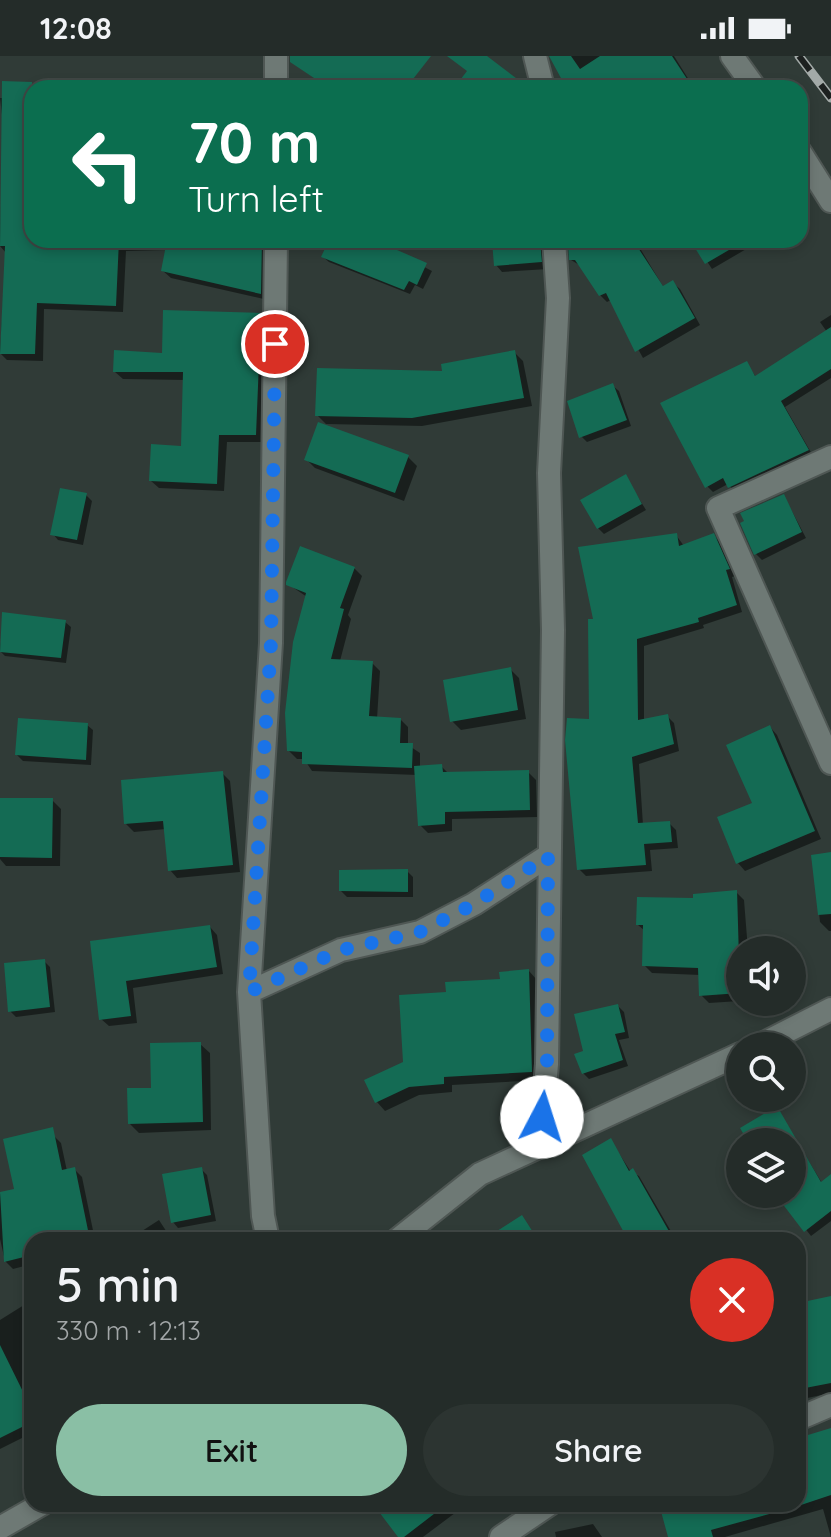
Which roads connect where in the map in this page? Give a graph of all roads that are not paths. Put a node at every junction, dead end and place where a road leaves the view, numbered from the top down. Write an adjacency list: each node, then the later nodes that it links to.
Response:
1 (276, 56): 4 (street)
2 (535, 56): 5 (street)
3 (732, 56): 6 (street)
4 (276, 80)
5 (541, 80)
6 (749, 80)
7 (808, 165): 8 (street)
8 (831, 201)
9 (276, 248): 14 (street)
10 (555, 248): 13 (street)
11 (831, 457): 12 (street)
12 (831, 763)
13 (548, 856): 14 (street); 18 (street)
14 (249, 992): 19 (street)
15 (829, 1015): 16 (street)
16 (790, 1032)
17 (726, 1060): 18 (street)
18 (540, 1144): 20 (street)
19 (266, 1232)
20 (407, 1232)
21 (831, 1405): 22 (street)
22 (806, 1416)
23 (28, 1512): 25 (street)
24 (538, 1512): 26 (street)
25 (0, 1528)
26 (501, 1537)

